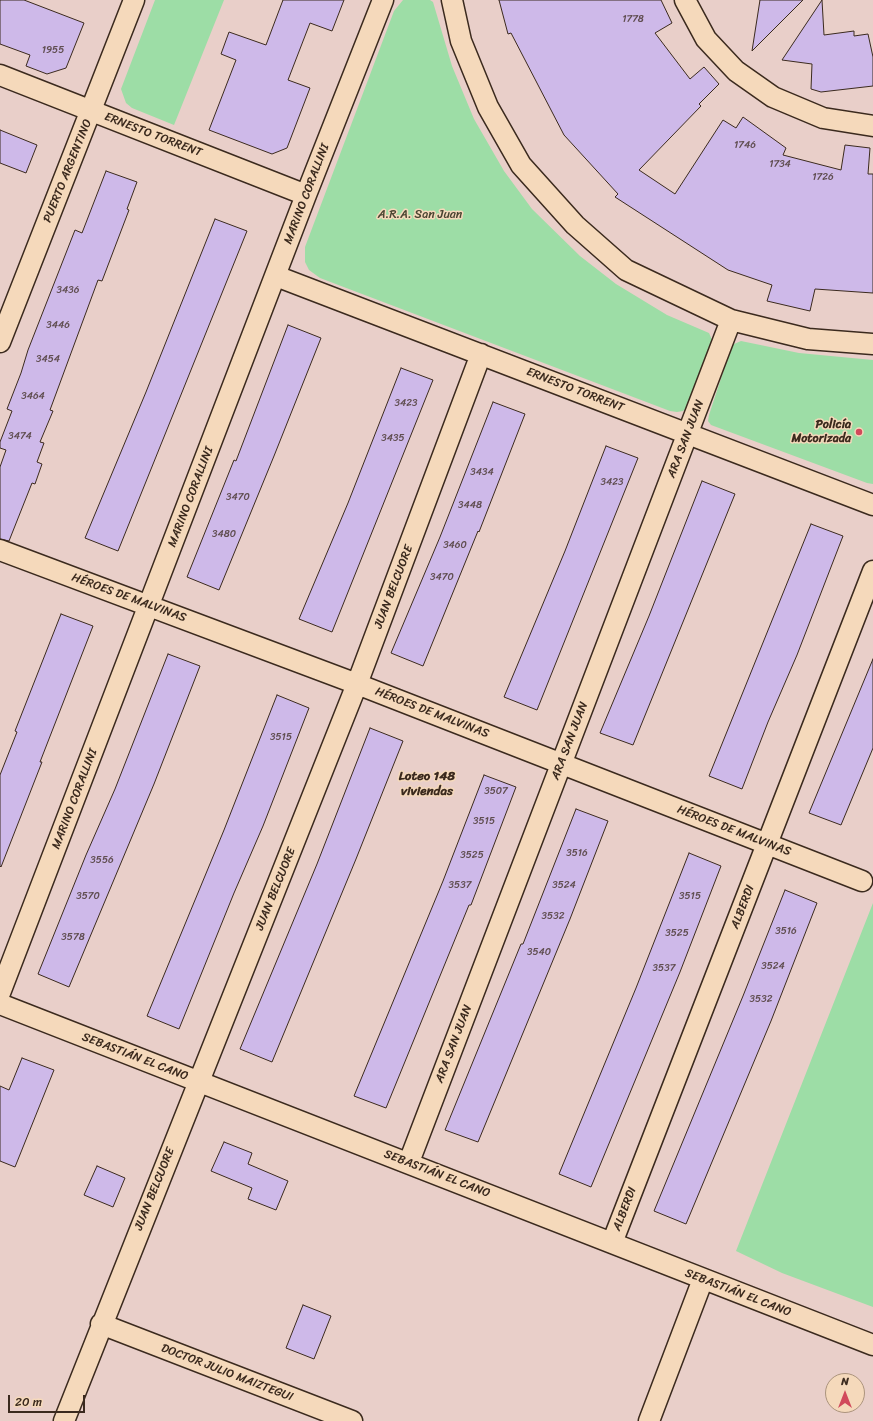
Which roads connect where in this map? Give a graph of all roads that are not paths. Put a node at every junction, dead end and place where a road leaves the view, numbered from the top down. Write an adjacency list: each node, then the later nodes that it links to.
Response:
1 (134, 0): 6 (street, PUERTO ARGENTINO)
2 (383, 0): 8 (street, MARINO CORALLINI)
3 (452, 0): 10 (street)
4 (685, 0): 7 (street)
5 (0, 75): 6 (street, ERNESTO TORRENT)
6 (91, 111): 8 (street, ERNESTO TORRENT); 11 (street, PUERTO ARGENTINO)
7 (873, 126)
8 (306, 195): 9 (street, MARINO CORALLINI)
9 (276, 276): 13 (street, ERNESTO TORRENT); 18 (street, MARINO CORALLINI)
10 (731, 320): 12 (street); 14 (street, ARA SAN JUAN)
11 (0, 342)
12 (873, 344)
13 (481, 354): 14 (street, ERNESTO TORRENT); 19 (street, JUAN BELCUORE)
14 (688, 434): 15 (street, ERNESTO TORRENT); 20 (street, ARA SAN JUAN)
15 (873, 504)
16 (0, 550): 18 (street, HÉROES DE MALVINAS)
17 (873, 571): 21 (street, ALBERDI)
18 (150, 605): 19 (street, HÉROES DE MALVINAS); 23 (street, MARINO CORALLINI)
19 (357, 684): 20 (street, HÉROES DE MALVINAS); 25 (street, JUAN BELCUORE)
20 (562, 763): 21 (street, HÉROES DE MALVINAS); 26 (street, ARA SAN JUAN)
21 (768, 844): 22 (street, HÉROES DE MALVINAS); 27 (street, ALBERDI)
22 (862, 881)
23 (0, 993)
24 (0, 1004): 25 (street, SEBASTIÁN EL CANO)
25 (199, 1082): 26 (street, SEBASTIÁN EL CANO); 29 (street, JUAN BELCUORE)
26 (409, 1162): 27 (street, SEBASTIÁN EL CANO)
27 (612, 1243): 28 (street, SEBASTIÁN EL CANO)
28 (703, 1279): 30 (street, SEBASTIÁN EL CANO); 33 (street)
29 (101, 1324): 31 (street, JUAN BELCUORE); 32 (street, DOCTOR JULIO MAIZTEGUI)
30 (873, 1345)
31 (64, 1421)
32 (352, 1421)
33 (650, 1421)

